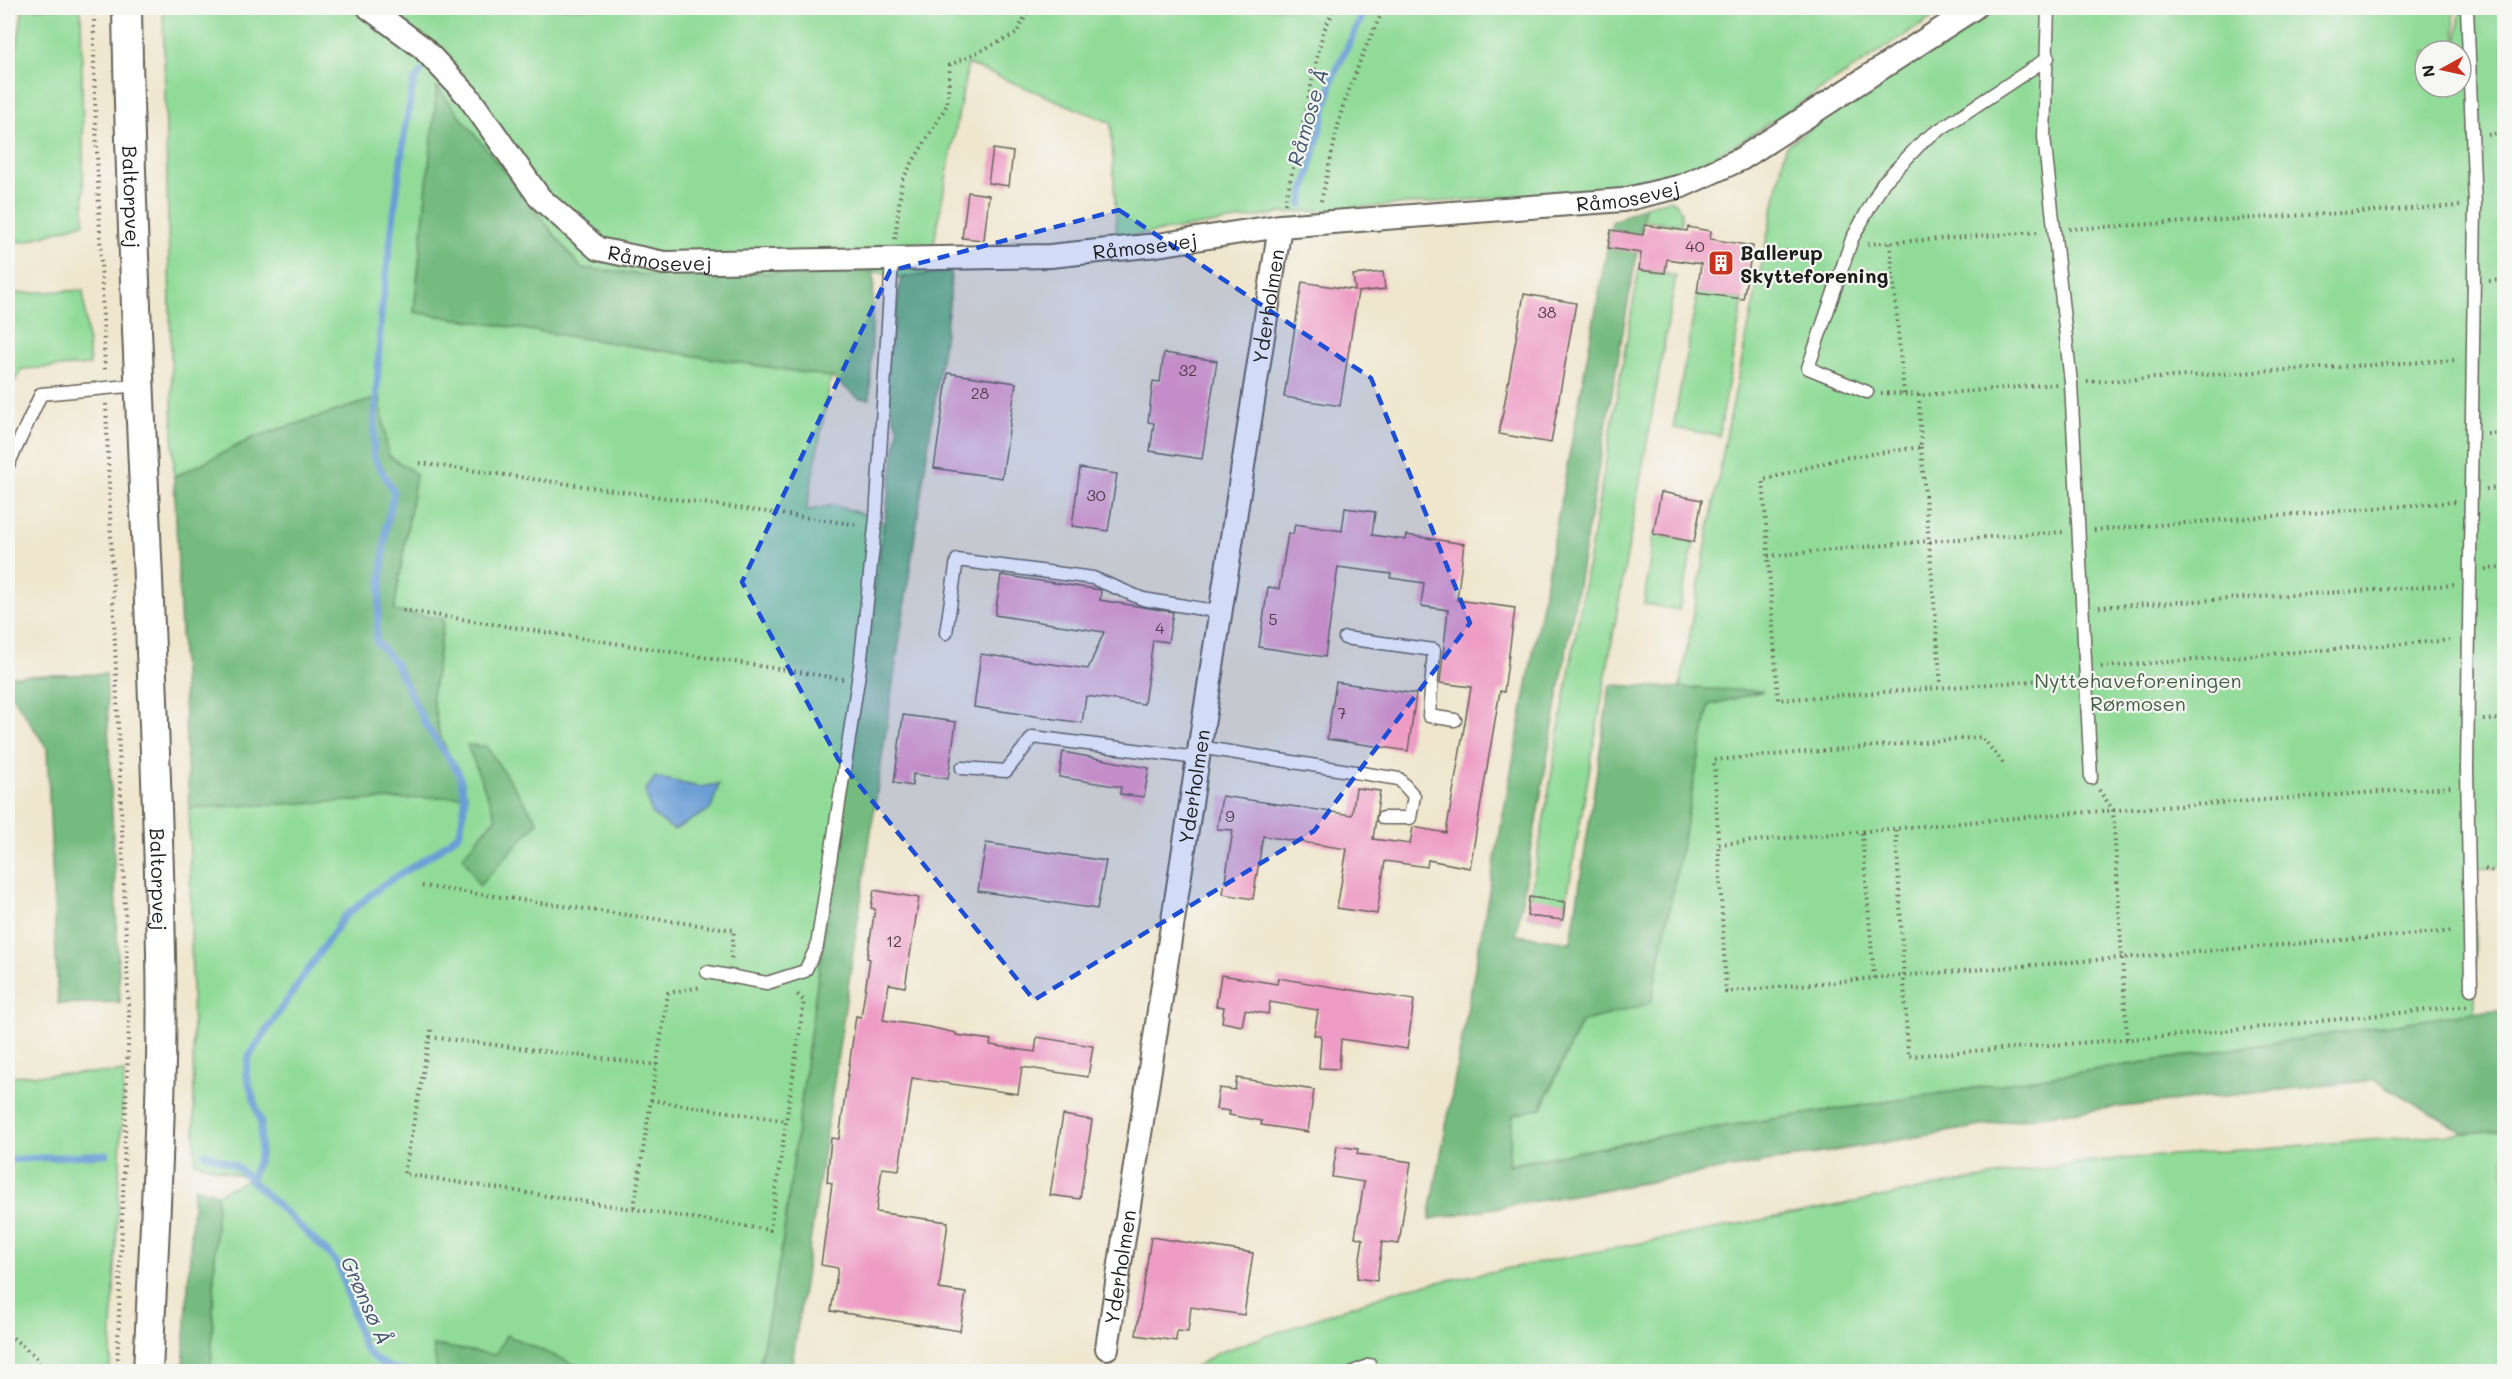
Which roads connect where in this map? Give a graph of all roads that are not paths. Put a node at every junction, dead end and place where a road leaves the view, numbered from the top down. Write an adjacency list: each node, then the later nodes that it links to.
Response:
1 (127, 8): 9 (street, Baltorpvej)
2 (369, 8): 8 (street, Råmosevej)
3 (1974, 8): 7 (street, Råmosevej)
4 (2048, 8): 6 (lane)
5 (2467, 8): 21 (lane)
6 (2048, 58): 10 (lane); 18 (lane)
7 (1280, 226): 8 (street, Råmosevej); 12 (street, Yderholmen)
8 (892, 260): 20 (lane)
9 (139, 385): 11 (lane); 24 (street, Baltorpvej)
10 (1868, 392)
11 (8, 465)
12 (1220, 612): 13 (lane); 16 (street, Yderholmen)
13 (946, 633)
14 (1345, 638): 15 (lane)
15 (1455, 720)
16 (1198, 752): 17 (lane); 19 (lane); 22 (street, Yderholmen)
17 (962, 768)
18 (2091, 778)
19 (1383, 818)
20 (707, 972)
21 (2471, 989)
22 (1107, 1348)
23 (1370, 1365): 25 (lane)
24 (148, 1371)
25 (1353, 1371)

